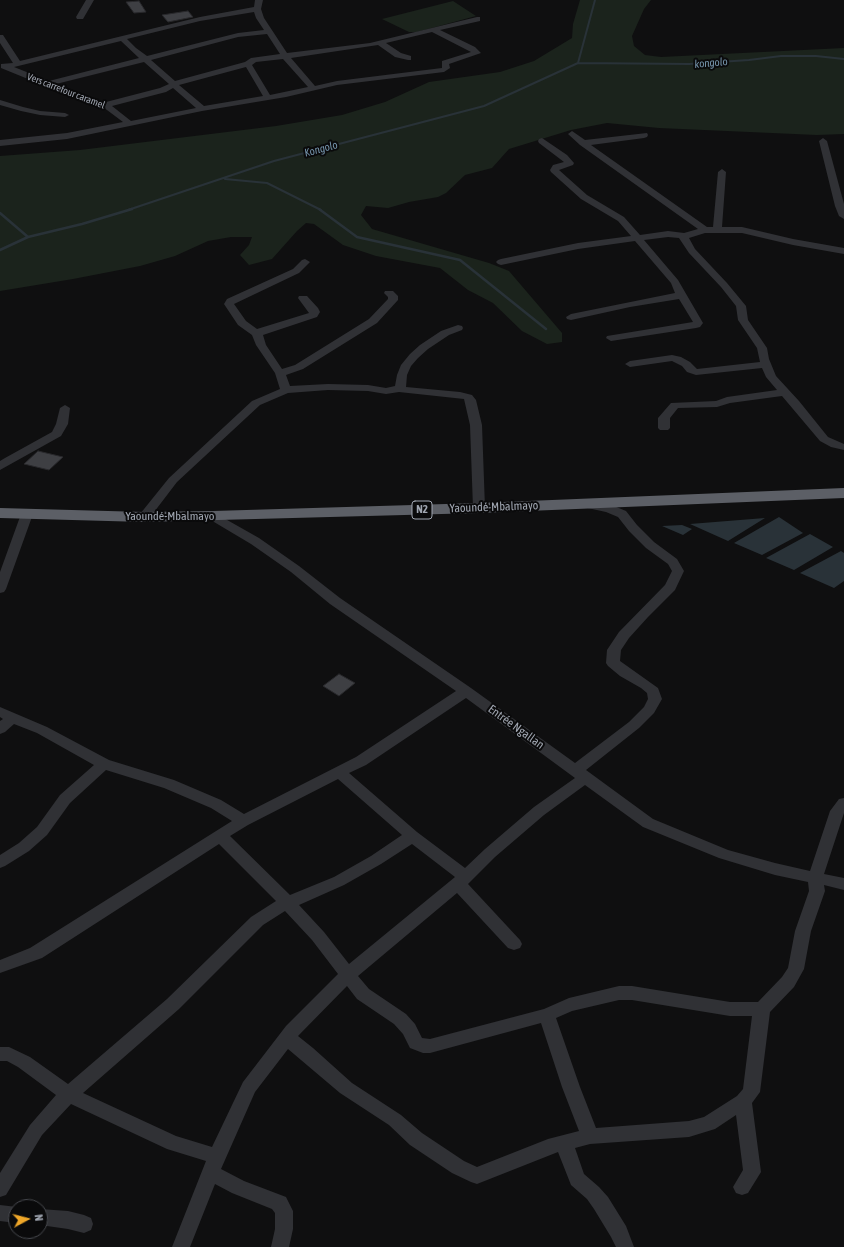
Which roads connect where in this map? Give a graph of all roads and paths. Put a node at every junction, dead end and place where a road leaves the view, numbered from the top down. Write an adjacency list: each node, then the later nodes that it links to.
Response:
1 (90, 0): 4 (street)
2 (259, 0): 3 (street)
3 (257, 9): 7 (street); 9 (street)
4 (80, 17)
5 (477, 19): 6 (street)
6 (434, 30): 10 (street); 19 (street)
7 (269, 32): 11 (street); 12 (street)
8 (0, 37): 14 (street)
9 (123, 39): 12 (street); 14 (street)
10 (380, 43): 11 (street); 13 (street)
11 (285, 55): 15 (street); 19 (street)
12 (145, 58): 17 (street); 18 (street)
13 (408, 58)
14 (18, 64): 16 (street)
15 (248, 64): 18 (street); 20 (street)
16 (3, 66): 17 (street, Vers carrefour caramel)
17 (48, 84): 22 (street, Vers carrefour caramel)
18 (173, 84): 22 (street); 23 (street)
19 (313, 88): 20 (street)
20 (268, 98): 23 (street)
21 (0, 102): 24 (street)
22 (106, 105): 25 (street, Vers carrefour caramel)
23 (202, 109): 25 (street)
24 (65, 115)
25 (129, 123): 30 (street)
26 (572, 134): 31 (street)
27 (644, 135): 31 (street)
28 (542, 141): 37 (street)
29 (823, 141): 33 (street)
30 (0, 143)
31 (583, 143): 35 (street)
32 (722, 172): 34 (street)
33 (844, 216)
34 (718, 229): 35 (street); 38 (street)
35 (705, 230): 36 (street)
36 (684, 236): 37 (street); 49 (street)
37 (638, 238): 40 (street); 42 (street)
38 (844, 251)
39 (305, 262): 46 (street)
40 (501, 262)
41 (388, 293): 50 (street)
42 (681, 294): 44 (street); 47 (street)
43 (303, 298): 46 (street)
44 (571, 316)
45 (458, 328): 51 (street)
46 (257, 334): 50 (street)
47 (611, 338)
48 (630, 364): 49 (street)
49 (766, 364): 53 (street)
50 (280, 373): 52 (street)
51 (399, 389): 52 (street); 60 (street)
52 (286, 390): 64 (street)
53 (785, 392): 55 (street); 56 (street)
54 (65, 408): 57 (street)
55 (664, 428)
56 (844, 447)
57 (0, 467)
58 (844, 493): 59 (highway, Yaoundé-Mbalmayo / N2)
59 (581, 503): 60 (highway, Yaoundé-Mbalmayo / N2); 72 (street)
60 (479, 508): 63 (highway, Yaoundé-Mbalmayo / N2)
61 (0, 513): 62 (highway, Yaoundé-Mbalmayo / N2)
62 (27, 514): 64 (highway, Yaoundé-Mbalmayo / N2); 65 (street)
63 (213, 516): 64 (highway, Yaoundé-Mbalmayo / N2); 66 (street, Entrée Ngallan)
64 (144, 517)
65 (1, 582)
66 (466, 691): 71 (street); 72 (street, Entrée Ngallan)
67 (0, 712): 68 (street)
68 (14, 717): 69 (street); 70 (street)
69 (0, 729)
70 (104, 764): 74 (street); 77 (street)
71 (339, 772): 74 (street); 76 (street)
72 (580, 775): 78 (street, Entrée Ngallan); 79 (street)
73 (844, 803): 78 (street)
74 (244, 821): 75 (street)
75 (221, 836): 81 (street); 83 (street)
76 (412, 836): 79 (street); 81 (street)
77 (0, 862)
78 (815, 878): 80 (street, Entrée Ngallan); 85 (street)
79 (462, 880): 82 (street); 84 (street)
80 (844, 884)
81 (288, 903): 84 (street); 89 (street)
82 (514, 944)
83 (0, 968)
84 (348, 975): 86 (street); 87 (street)
85 (762, 1009): 86 (street); 90 (street)
86 (547, 1015): 91 (street)
87 (287, 1038): 92 (street); 93 (street)
88 (0, 1054): 89 (street)
89 (68, 1094): 93 (street); 96 (street)
90 (744, 1101): 91 (street); 95 (street)
91 (590, 1136): 92 (street)
92 (566, 1143): 101 (street)
93 (217, 1156): 94 (street)
94 (212, 1174): 99 (street); 100 (street)
95 (742, 1187)
96 (0, 1189)
97 (48, 1218): 98 (street)
98 (84, 1224)
99 (181, 1247)
100 (280, 1247)
101 (625, 1247)

